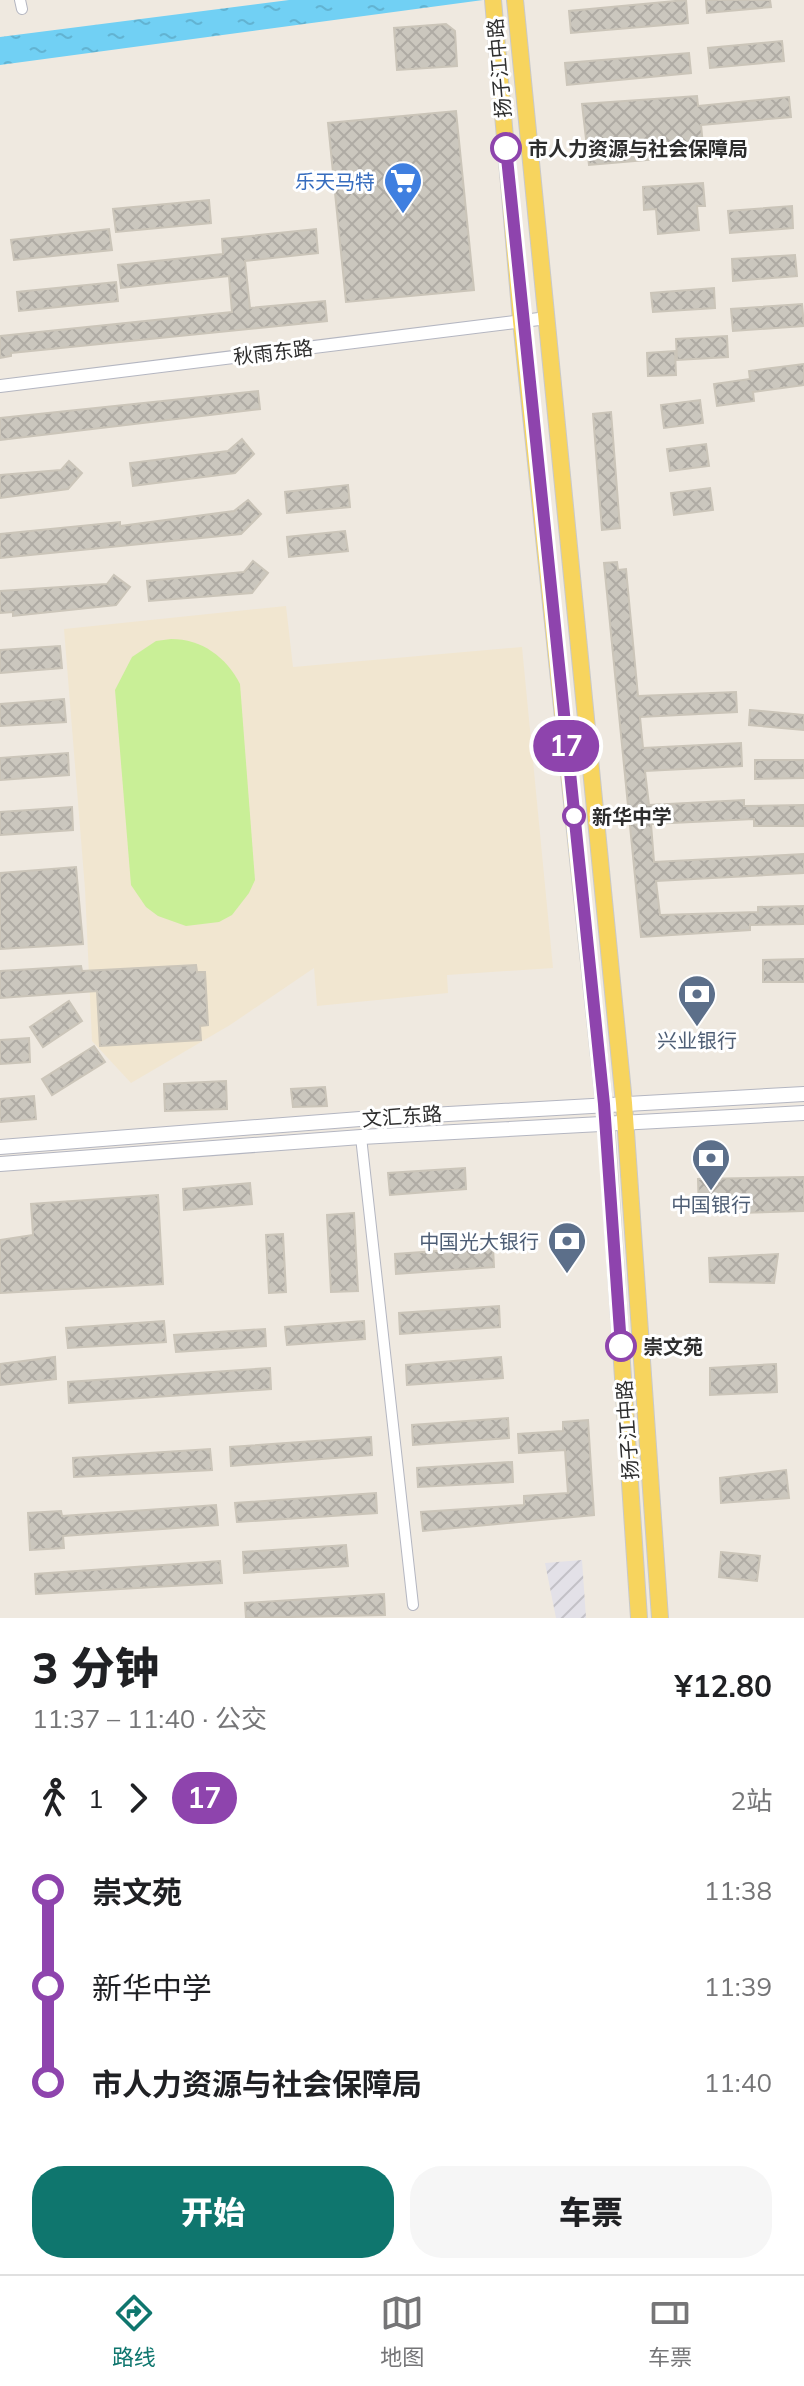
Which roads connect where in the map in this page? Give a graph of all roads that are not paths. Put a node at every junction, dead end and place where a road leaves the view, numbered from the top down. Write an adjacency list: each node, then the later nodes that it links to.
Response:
1 (515, 0): 3 (main road, 扬子江中路)
2 (494, 2): 4 (main road, 扬子江中路)
3 (547, 318): 4 (street, 秋雨东路); 7 (main road, 扬子江中路)
4 (521, 321): 5 (street, 秋雨东路); 8 (main road, 扬子江中路)
5 (0, 386)
6 (804, 1094): 7 (main road, 文汇东路)
7 (624, 1103): 8 (main road, 文汇东路); 10 (main road, 扬子江中路)
8 (604, 1104): 11 (main road, 扬子江中路); 13 (main road, 文汇东路)
9 (804, 1113): 10 (main road, 文汇东路)
10 (625, 1122): 11 (main road, 文汇东路); 17 (main road, 扬子江中路)
11 (606, 1123): 12 (main road, 文汇东路); 16 (main road, 扬子江中路)
12 (361, 1137): 14 (main road, 文汇东路); 15 (street)
13 (0, 1147)
14 (0, 1164)
15 (413, 1605)
16 (639, 1618)
17 (660, 1618)

